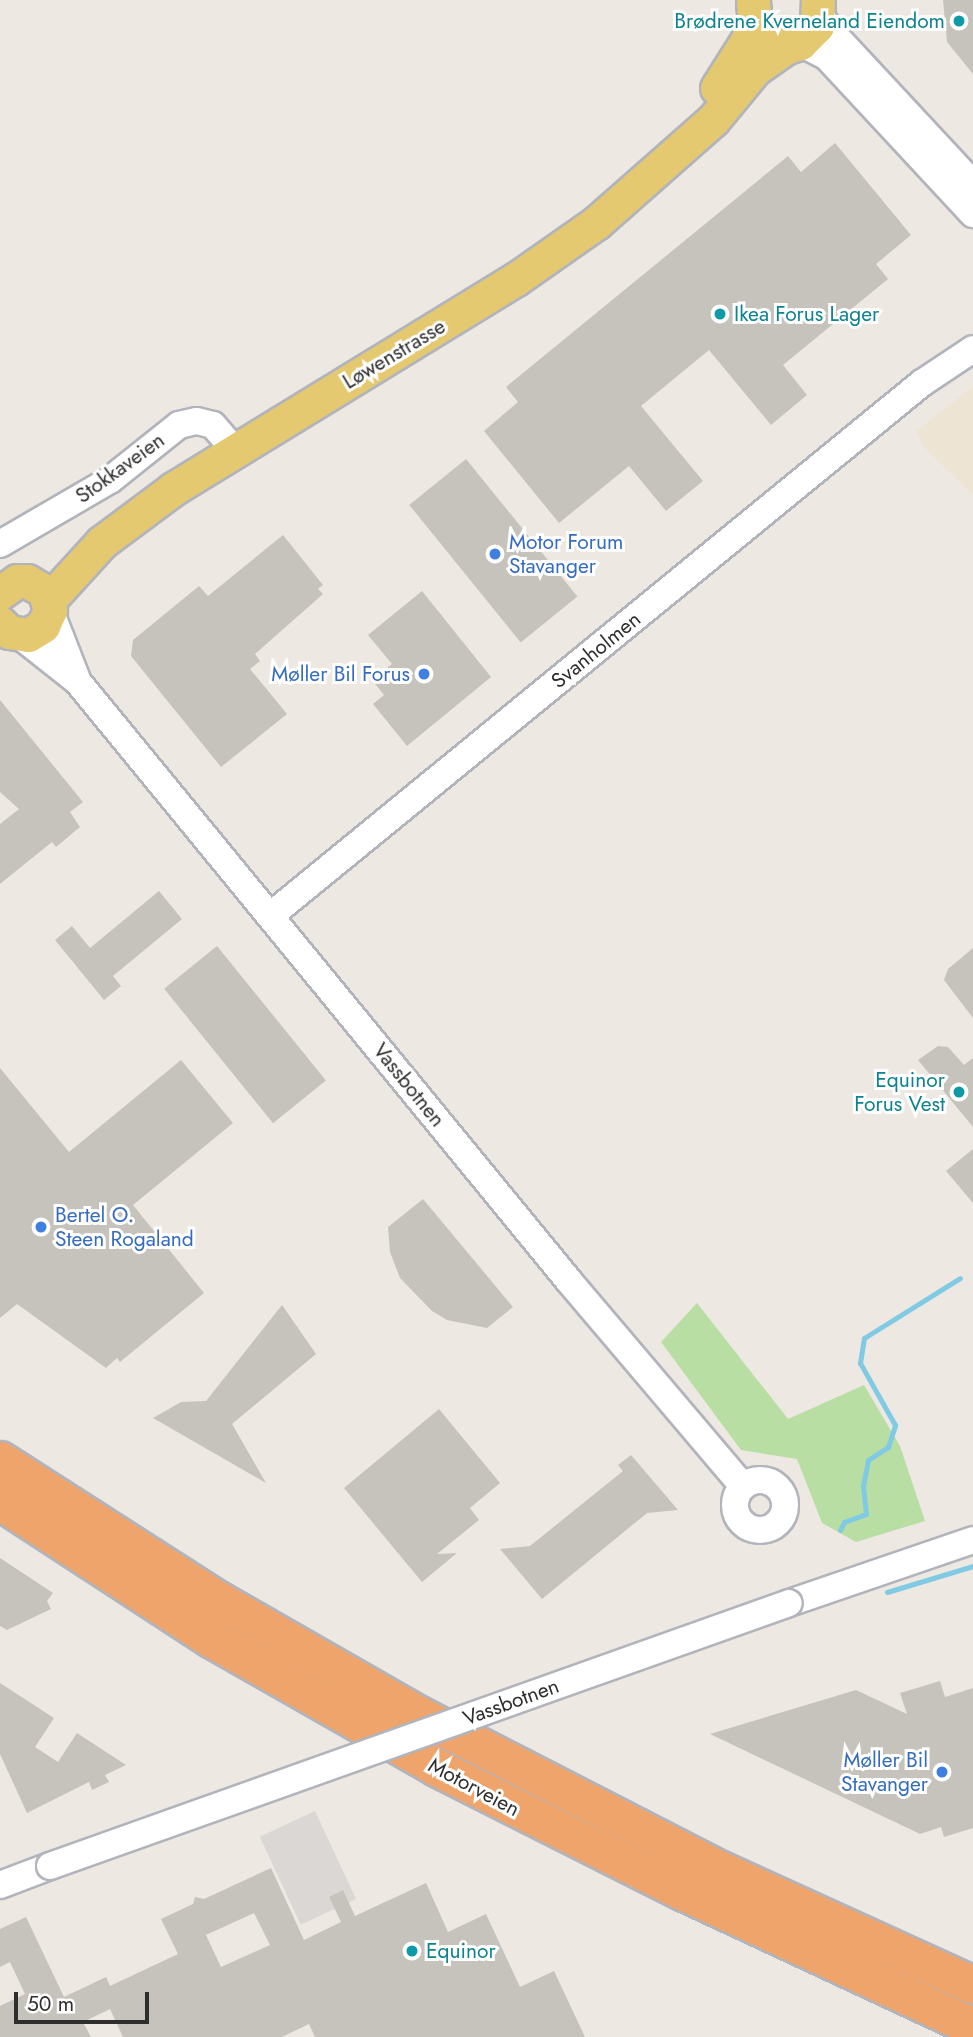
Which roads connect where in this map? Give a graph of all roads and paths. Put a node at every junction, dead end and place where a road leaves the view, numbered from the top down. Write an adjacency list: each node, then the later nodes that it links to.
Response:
1 (819, 7): 3 (main road); 5 (street)
2 (754, 14): 3 (main road); 4 (main road, Løwenstrasse)
3 (793, 45): 4 (main road, Løwenstrasse); 6 (street)
4 (676, 153): 10 (main road, Løwenstrasse)
5 (973, 184)
6 (973, 214)
7 (973, 332): 9 (street, Svanholmen)
8 (973, 349): 9 (street, Svanholmen)
9 (922, 383): 17 (street, Svanholmen)
10 (235, 450): 11 (main road, Løwenstrasse); 12 (street, Stokkaveien)
11 (102, 542): 13 (main road, Løwenstrasse); 14 (main road, Løwenstrasse)
12 (0, 544)
13 (9, 587): 14 (main road)
14 (49, 605): 15 (main road, Løwenstrasse); 16 (street, Vassbotnen)
15 (6, 633): 16 (street, Vassbotnen)
16 (78, 682): 17 (street, Vassbotnen)
17 (270, 916): 19 (street, Vassbotnen)
18 (0, 1460): 23 (highway, Motorveien)
19 (743, 1486)
20 (0, 1501): 25 (highway, Motorveien)
21 (973, 1540): 22 (street, Vassbotnen, bridge)
22 (0, 1885)
23 (779, 1896): 24 (highway); 26 (highway, Motorveien)
24 (973, 1968)
25 (862, 1977): 27 (highway, Motorveien); 28 (highway)
26 (973, 1985)
27 (973, 2027)
28 (933, 2037)

